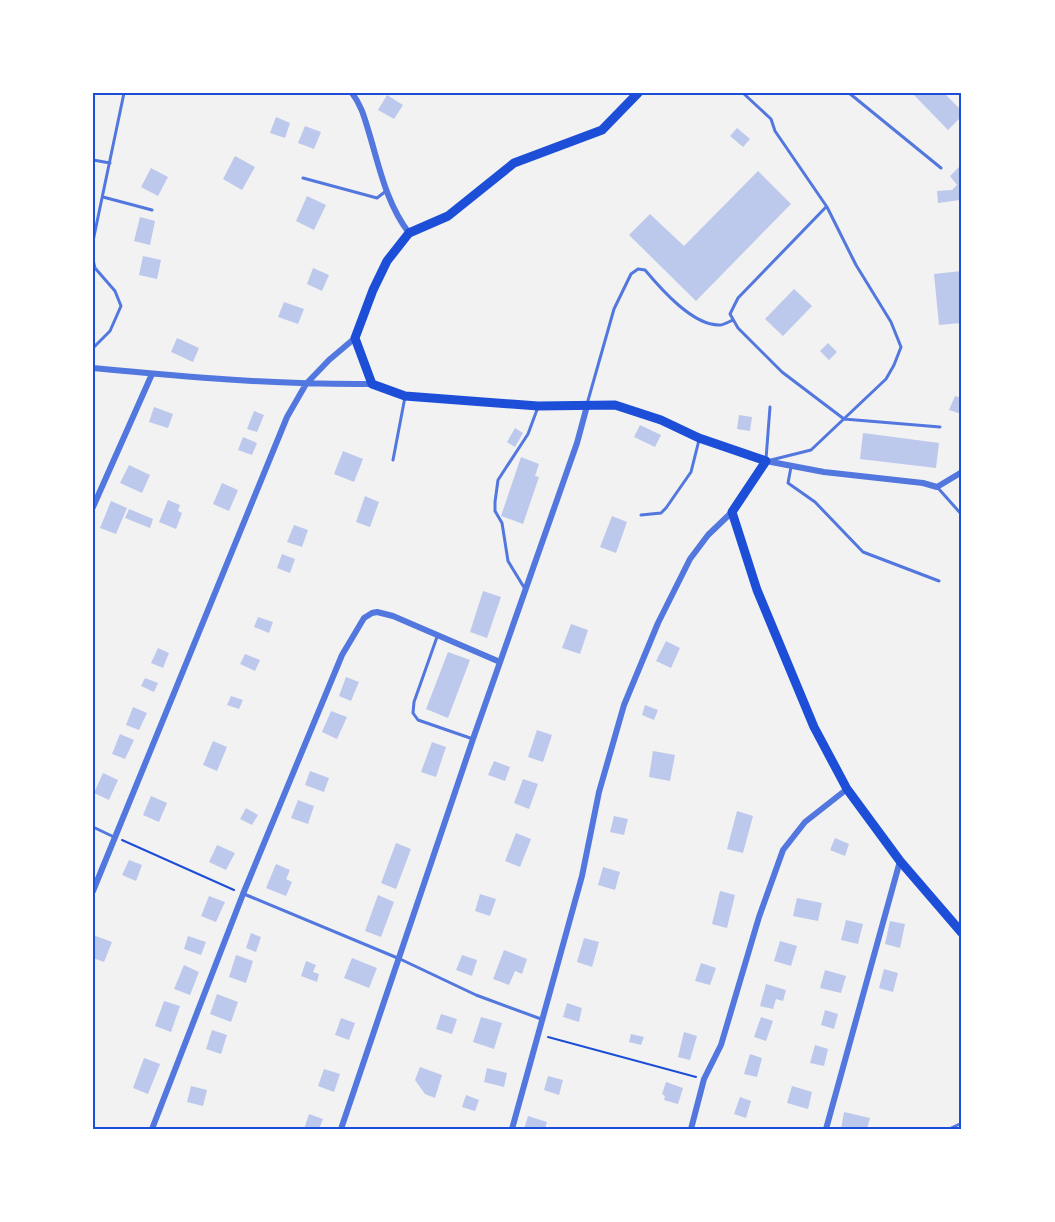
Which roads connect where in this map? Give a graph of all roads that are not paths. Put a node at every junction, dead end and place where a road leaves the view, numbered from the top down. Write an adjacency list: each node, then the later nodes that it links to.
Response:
1 (124, 93): 7 (lane)
2 (352, 93): 10 (street)
3 (638, 93): 14 (main road)
4 (743, 93): 12 (lane)
5 (849, 93): 8 (lane)
6 (93, 160): 7 (lane)
7 (110, 163): 11 (lane)
8 (941, 168)
9 (303, 178): 10 (lane)
10 (386, 190): 14 (street)
11 (103, 197): 13 (lane); 15 (lane)
12 (827, 207): 17 (lane); 28 (lane)
13 (152, 210)
14 (409, 232): 18 (main road)
15 (93, 241)
16 (93, 260): 19 (lane)
17 (733, 320): 26 (lane); 28 (lane)
18 (355, 338): 22 (street); 23 (main road)
19 (93, 348)
20 (93, 368): 21 (street)
21 (152, 374): 22 (street); 36 (street)
22 (306, 384): 23 (street); 47 (street)
23 (372, 384): 24 (main road)
24 (405, 396): 25 (main road); 31 (lane)
25 (538, 406): 26 (main road); 41 (lane)
26 (587, 406): 30 (main road); 41 (street)
27 (770, 407): 32 (lane)
28 (844, 419): 29 (lane); 32 (lane)
29 (940, 427)
30 (699, 438): 32 (main road); 38 (lane)
31 (393, 460)
32 (766, 461): 33 (street); 37 (main road)
33 (790, 465): 35 (street); 40 (lane)
34 (962, 472): 35 (street)
35 (937, 487): 39 (lane)
36 (93, 507)
37 (732, 512): 45 (main road); 54 (street)
38 (641, 515)
39 (962, 515)
40 (939, 581)
41 (526, 591): 43 (street)
42 (438, 637): 43 (street); 44 (lane); 50 (street)
43 (500, 662): 44 (street)
44 (473, 739): 53 (street)
45 (847, 789): 48 (main road); 59 (street)
46 (93, 827): 47 (lane)
47 (114, 837): 49 (street)
48 (900, 861): 51 (main road); 60 (street)
49 (93, 891)
50 (243, 894): 53 (lane); 56 (street)
51 (958, 922): 52 (main road)
52 (962, 933)
53 (400, 959): 54 (lane); 57 (street)
54 (541, 1018): 58 (street)
55 (962, 1123): 61 (lane)
56 (152, 1129)
57 (341, 1129)
58 (512, 1129)
59 (690, 1129)
60 (826, 1129)
61 (949, 1129)

